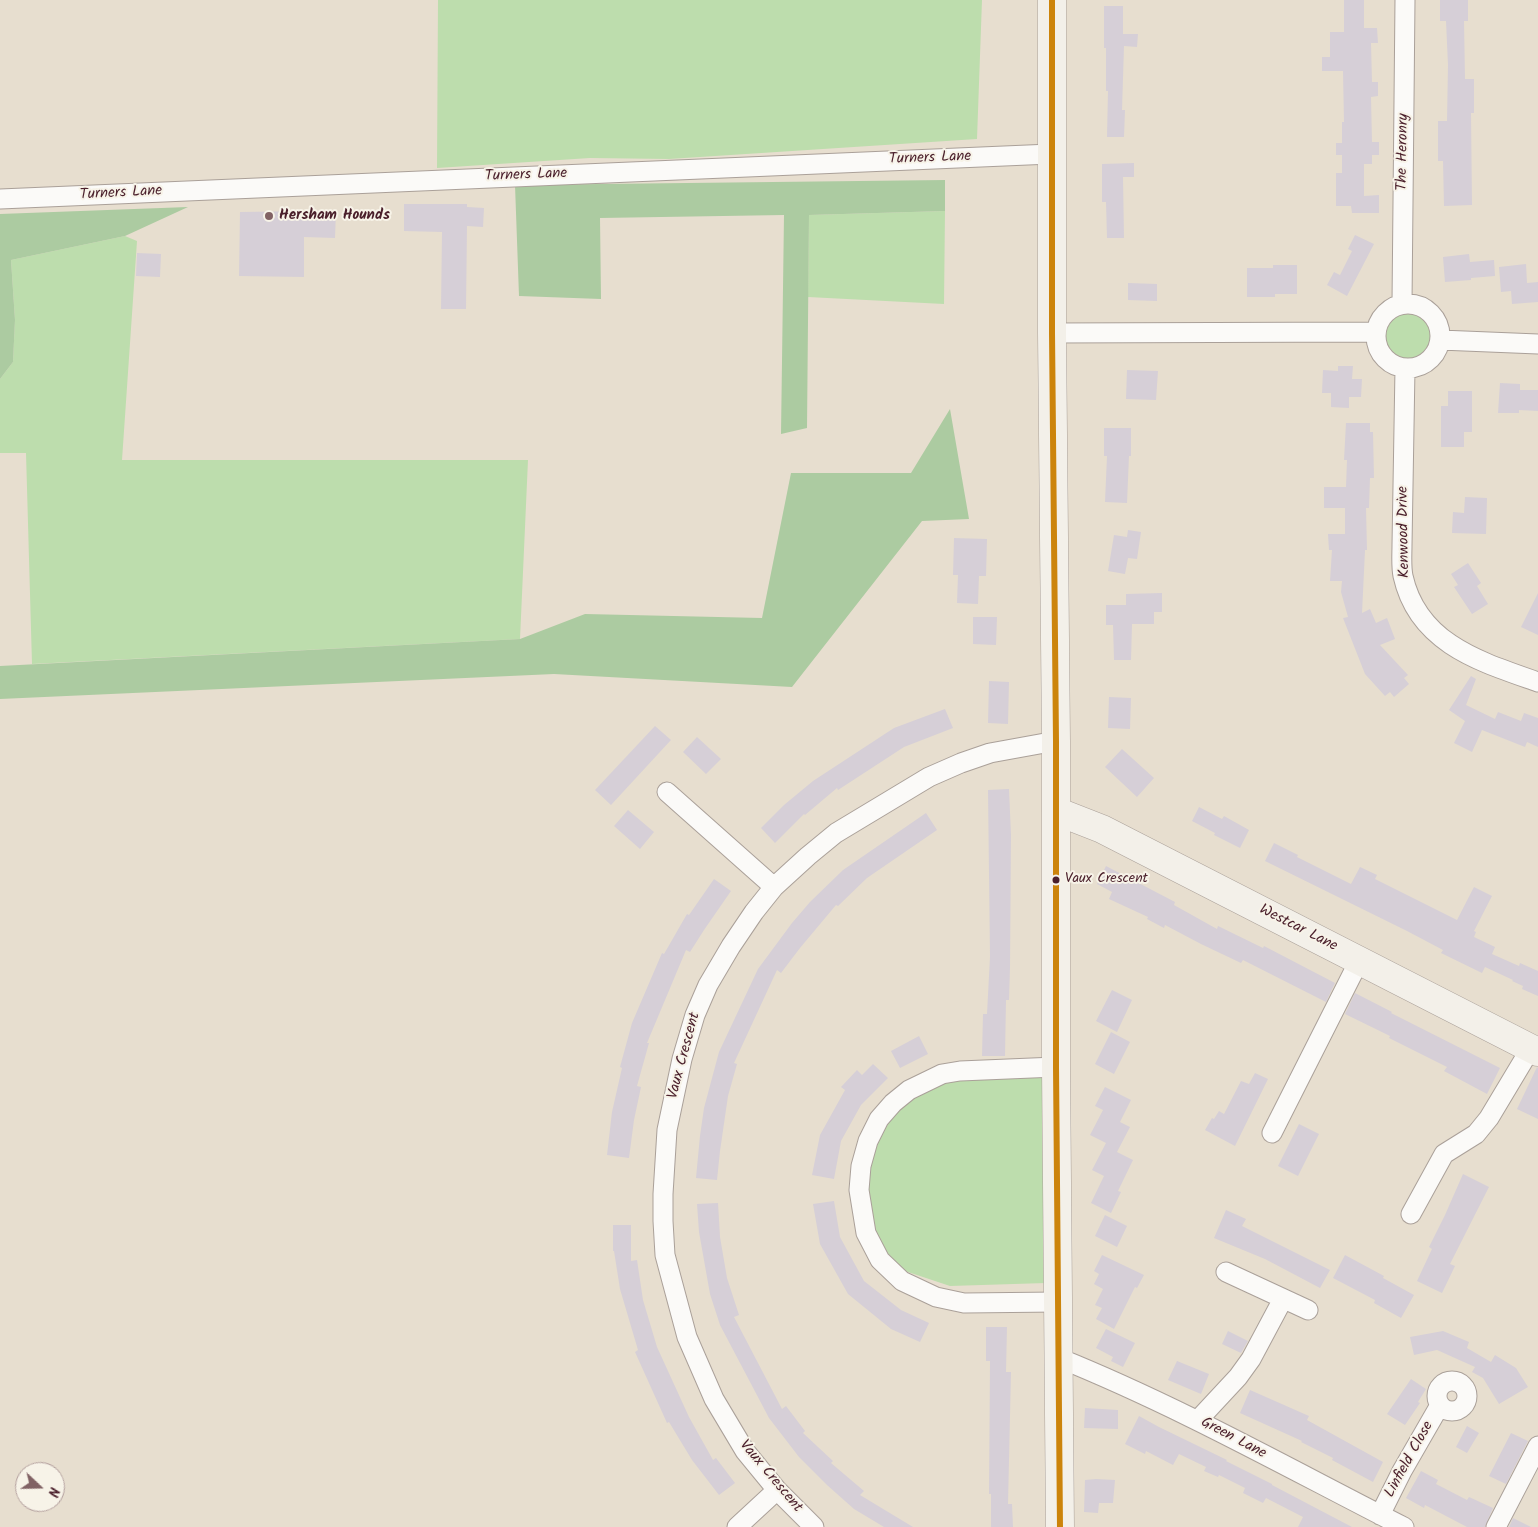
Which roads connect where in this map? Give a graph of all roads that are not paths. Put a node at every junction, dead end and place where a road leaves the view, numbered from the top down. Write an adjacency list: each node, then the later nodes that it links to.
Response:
1 (1052, 0): 3 (street)
2 (1405, 0): 5 (street, The Heronry)
3 (1052, 154): 4 (street, Turners Lane); 7 (street)
4 (0, 199)
5 (1402, 303): 6 (street); 8 (street)
6 (1376, 332): 7 (street); 10 (street)
7 (1052, 334): 12 (street)
8 (1440, 340): 9 (street); 10 (street)
9 (1538, 344)
10 (1406, 368): 11 (street, Kenwood Drive)
11 (1538, 682)
12 (1056, 741): 14 (street); 15 (street, Vaux Crescent)
13 (667, 792): 15 (street)
14 (1056, 812): 16 (street, Westcar Lane); 18 (street)
15 (774, 887): 29 (street, Vaux Crescent)
16 (1359, 961): 17 (street, Westcar Lane); 19 (street)
17 (1534, 1050): 20 (street)
18 (1056, 1067): 23 (street); 23 (street)
19 (1272, 1133)
20 (1411, 1214)
21 (1226, 1272): 22 (street)
22 (1283, 1299): 24 (street); 27 (street)
23 (1058, 1302): 25 (street)
24 (1308, 1310)
25 (1059, 1358): 27 (street, Green Lane); 33 (street)
26 (1440, 1405): 30 (street, Linfield Close)
27 (1198, 1420): 30 (street, Green Lane)
28 (1538, 1446): 35 (street)
29 (777, 1490): 31 (street); 32 (street, Vaux Crescent)
30 (1380, 1515): 34 (street, Green Lane)
31 (737, 1527)
32 (814, 1527)
33 (1060, 1527)
34 (1404, 1527)
35 (1496, 1527)

